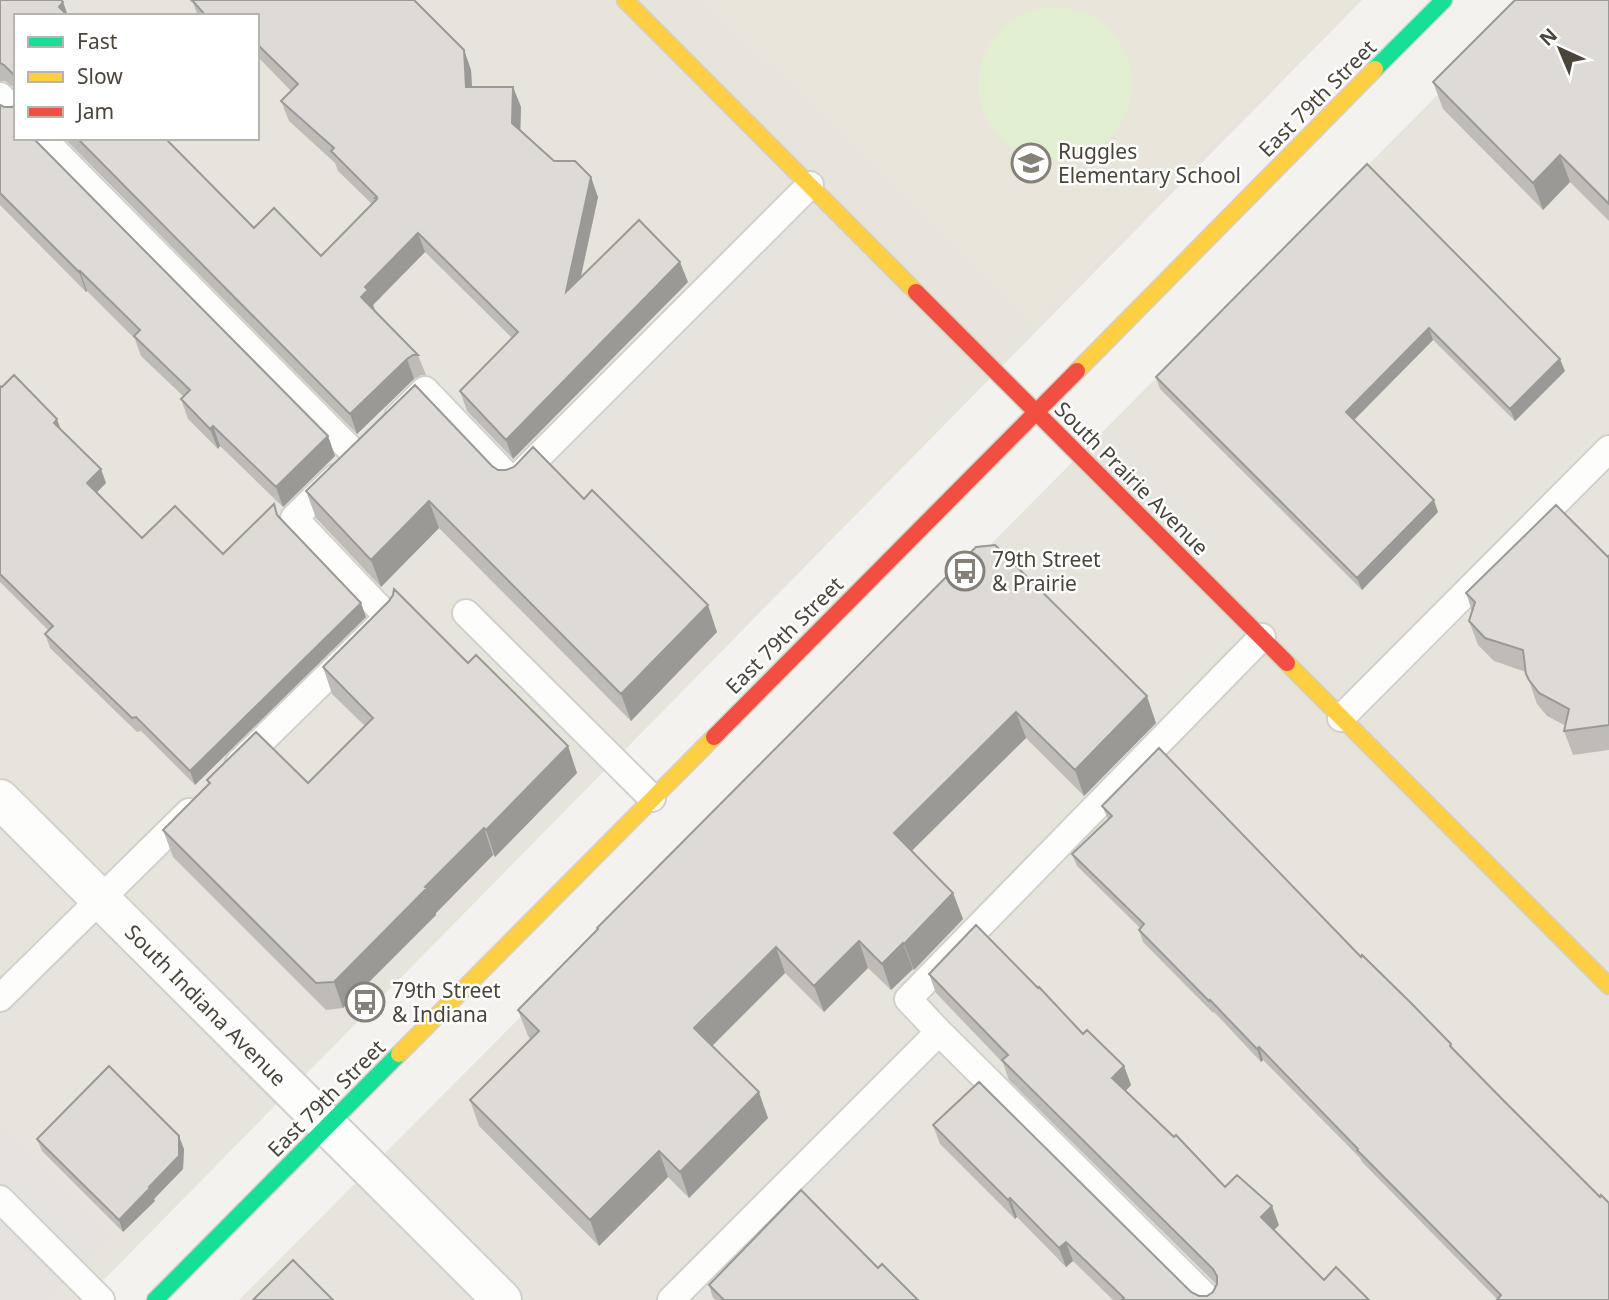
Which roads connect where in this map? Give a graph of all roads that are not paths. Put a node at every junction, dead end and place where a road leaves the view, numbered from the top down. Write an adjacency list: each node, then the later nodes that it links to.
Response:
1 (625, 0): 6 (main road, South Prairie Avenue)
2 (1444, 0): 7 (main road, East 79th Street)
3 (0, 96): 4 (lane)
4 (14, 110)
5 (44, 140): 9 (lane)
6 (810, 185): 7 (main road, South Prairie Avenue); 9 (lane)
7 (1036, 411): 11 (main road, South Prairie Avenue); 14 (main road, East 79th Street)
8 (1609, 449): 12 (lane)
9 (357, 456): 13 (lane)
10 (466, 613): 14 (lane)
11 (1262, 637): 12 (main road, South Prairie Avenue); 20 (lane)
12 (1342, 718): 18 (main road, South Prairie Avenue)
13 (222, 780)
14 (652, 798): 21 (main road, East 79th Street)
15 (0, 799): 17 (street, South Indiana Avenue)
16 (203, 799): 17 (lane)
17 (100, 900): 19 (lane); 21 (street, South Indiana Avenue)
18 (1609, 986)
19 (0, 998)
20 (939, 1032): 26 (lane); 27 (lane)
21 (328, 1126): 24 (main road, East 79th Street); 25 (street, South Indiana Avenue)
22 (0, 1199): 23 (lane)
23 (101, 1300)
24 (155, 1300)
25 (501, 1300)
26 (671, 1300)
27 (1209, 1300)

